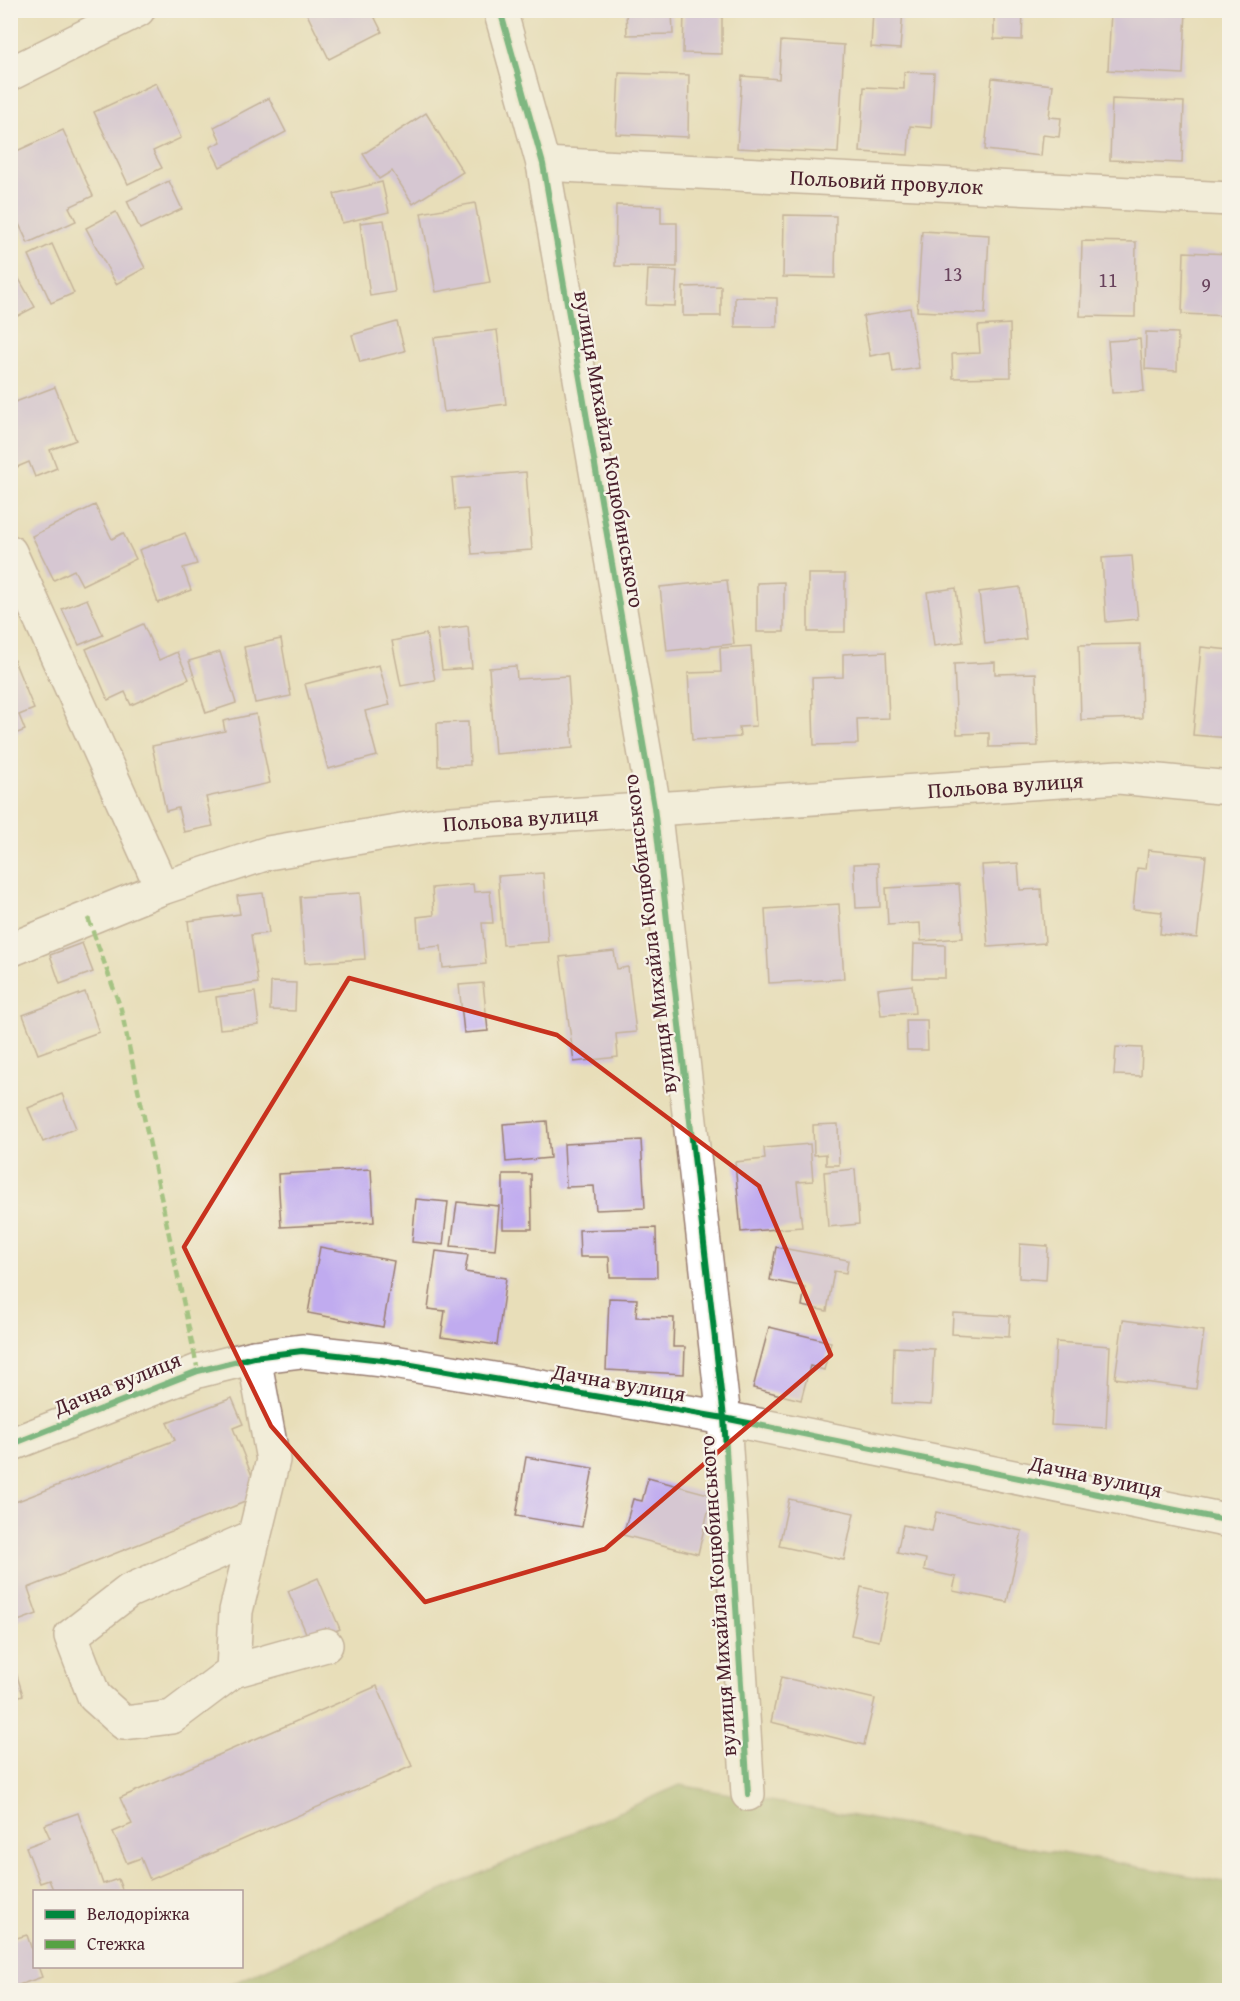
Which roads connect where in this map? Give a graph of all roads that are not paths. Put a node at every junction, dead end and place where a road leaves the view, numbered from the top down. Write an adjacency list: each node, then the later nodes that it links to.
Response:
1 (138, 10): 3 (street)
2 (500, 10): 4 (street, вулиця Михайла Коцюбинського)
3 (10, 74)
4 (543, 164): 5 (street, Польовий провулок); 8 (street, вулиця Михайла Коцюбинського)
5 (1230, 200)
6 (10, 552): 9 (street)
7 (1230, 788): 8 (street, Польова вулиця)
8 (654, 807): 9 (street, Польова вулиця); 12 (street, вулиця Михайла Коцюбинського)
9 (162, 888): 10 (street, Польова вулиця)
10 (10, 950)
11 (254, 1357): 12 (street, Дачна вулиця); 13 (street, Дачна вулиця); 15 (street)
12 (724, 1418): 14 (street, Дачна вулиця); 18 (street, вулиця Михайла Коцюбинського)
13 (10, 1445)
14 (1230, 1521)
15 (253, 1537): 17 (street); 17 (street)
16 (327, 1645): 17 (street)
17 (233, 1671)
18 (748, 1794)

